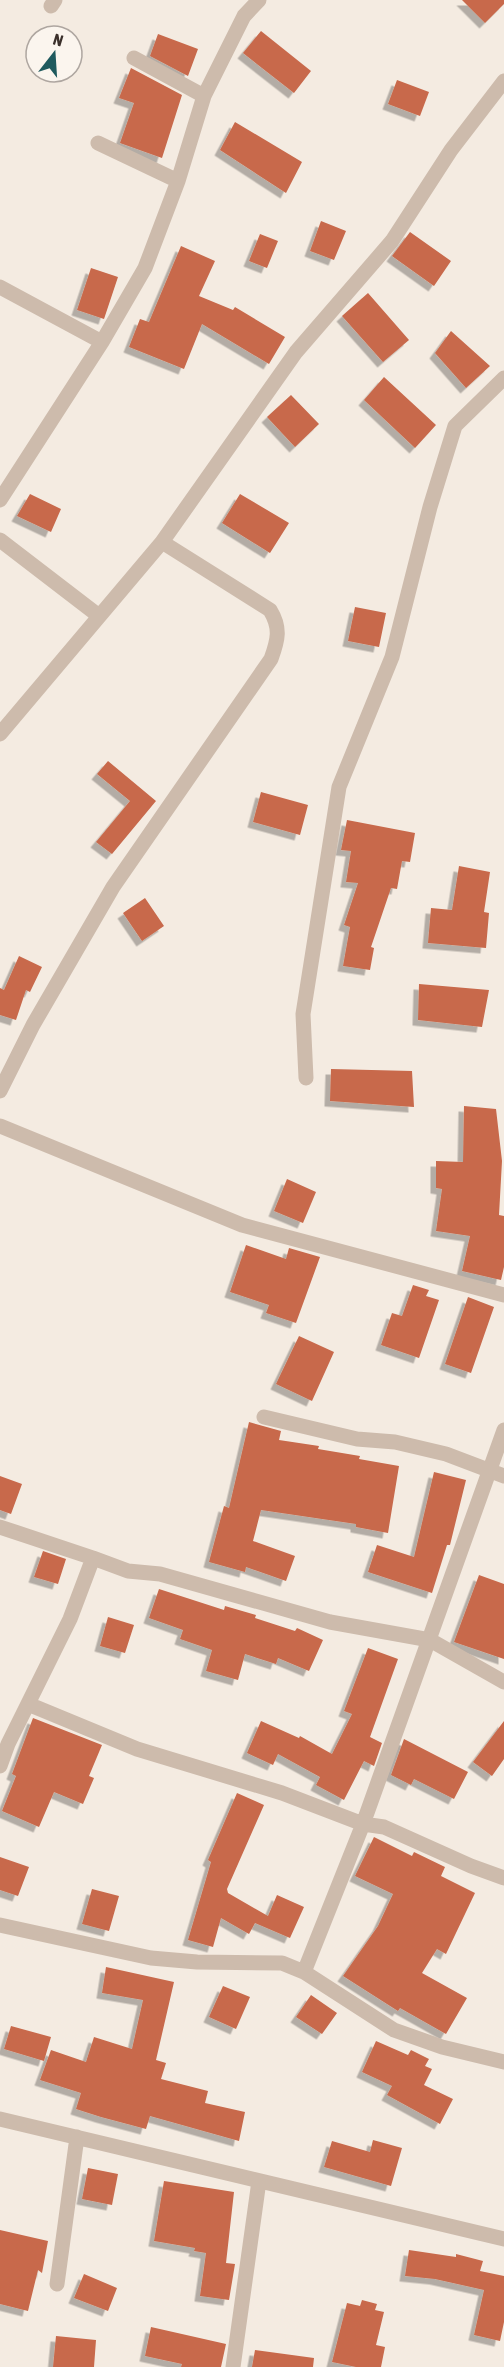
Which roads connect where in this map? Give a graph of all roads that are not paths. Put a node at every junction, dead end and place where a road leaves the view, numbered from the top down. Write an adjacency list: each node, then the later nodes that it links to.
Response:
1 (259, 0): 4 (street)
2 (134, 58): 4 (street)
3 (504, 81): 12 (street)
4 (204, 96): 6 (street)
5 (98, 143): 6 (street)
6 (178, 181): 8 (street)
7 (0, 287): 8 (street)
8 (102, 342): 10 (street)
9 (504, 378): 15 (street)
10 (0, 500)
11 (0, 540): 13 (street)
12 (162, 542): 13 (street); 16 (street)
13 (99, 616): 14 (street)
14 (0, 734)
15 (306, 1078)
16 (0, 1091)
17 (0, 1126): 18 (street)
18 (504, 1295)
19 (264, 1417): 21 (street)
20 (504, 1430): 21 (street)
21 (497, 1474): 24 (street)
22 (0, 1527): 23 (street)
23 (93, 1558): 24 (street); 26 (street)
24 (430, 1640): 25 (street); 29 (street)
25 (504, 1682)
26 (28, 1704): 27 (street); 29 (street)
27 (4, 1743): 28 (street)
28 (0, 1766)
29 (363, 1824): 30 (street); 32 (street)
30 (504, 1878)
31 (0, 1925): 32 (street)
32 (304, 1972): 33 (street)
33 (504, 2062)
34 (0, 2119): 35 (street)
35 (77, 2138): 36 (street); 38 (street)
36 (259, 2181): 37 (street); 39 (street)
37 (504, 2239)
38 (57, 2284)
39 (233, 2367)

